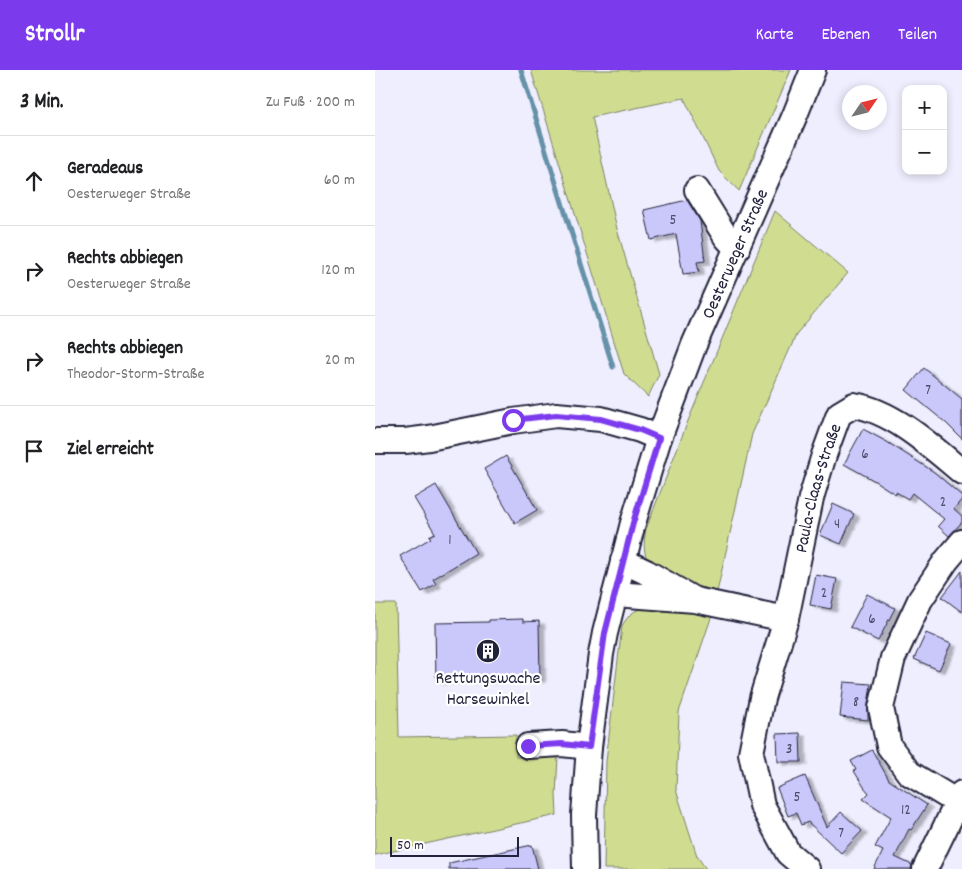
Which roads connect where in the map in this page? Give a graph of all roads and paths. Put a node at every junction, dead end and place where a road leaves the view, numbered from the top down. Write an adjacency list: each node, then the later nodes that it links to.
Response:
1 (813, 70): 3 (street, Oesterweger Straße)
2 (697, 190): 3 (street)
3 (737, 249): 4 (street, Oesterweger Straße)
4 (659, 438): 5 (street); 8 (street, Oesterweger Straße)
5 (375, 441)
6 (962, 472): 11 (street, Paula-Claas-Straße)
7 (962, 542): 14 (street)
8 (623, 561): 9 (street, Oesterweger Straße); 10 (street)
9 (615, 594): 10 (street); 13 (street, Oesterweger Straße)
10 (695, 600): 11 (street)
11 (786, 619): 16 (street, Paula-Claas-Straße)
12 (528, 746): 13 (street)
13 (589, 747): 15 (street, Oesterweger Straße)
14 (959, 797): 17 (street)
15 (585, 869)
16 (807, 869)
17 (925, 869)

